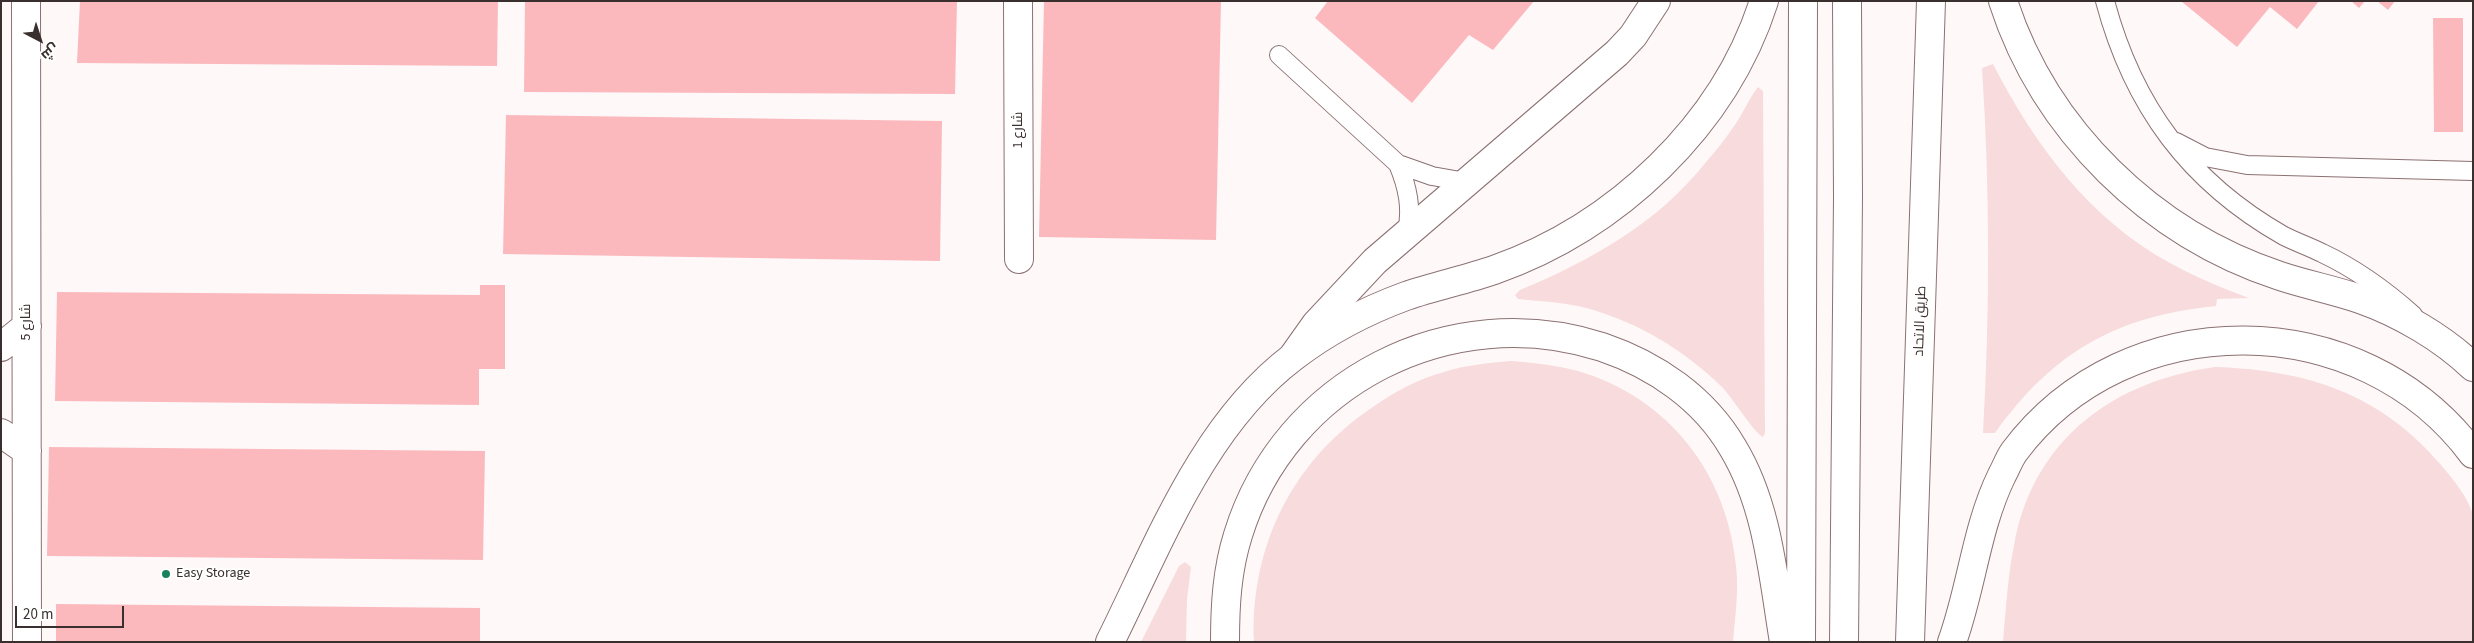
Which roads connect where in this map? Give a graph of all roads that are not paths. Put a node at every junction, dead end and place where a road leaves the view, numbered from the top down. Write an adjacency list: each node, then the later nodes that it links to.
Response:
1 (26, 1): 17 (main road, شارع 5)
2 (1018, 1): 16 (main road, شارع 1)
3 (1656, 1): 14 (main road)
4 (1764, 1): 20 (main road)
5 (1802, 1): 29 (main road)
6 (1847, 1): 30 (main road)
7 (1932, 1): 31 (main road, طريق الاتحاد)
8 (2003, 1): 18 (main road)
9 (2105, 1): 11 (lane)
10 (1279, 54): 12 (lane)
11 (2167, 136): 13 (lane); 18 (lane)
12 (1398, 164): 14 (lane); 15 (lane)
13 (2473, 171)
14 (1466, 182): 15 (main road)
15 (1407, 233): 20 (main road)
16 (1020, 259)
17 (27, 326): 19 (main road); 23 (main road, شارع 5)
18 (2436, 338): 21 (main road)
19 (1, 347)
20 (1291, 358): 26 (main road)
21 (2473, 368)
22 (1, 433): 23 (main road)
23 (27, 451): 25 (main road, شارع 5)
24 (2473, 454): 32 (main road)
25 (27, 642)
26 (1110, 642)
27 (1226, 642): 28 (main road)
28 (1784, 642)
29 (1801, 642)
30 (1844, 642)
31 (1910, 642)
32 (1952, 642)

